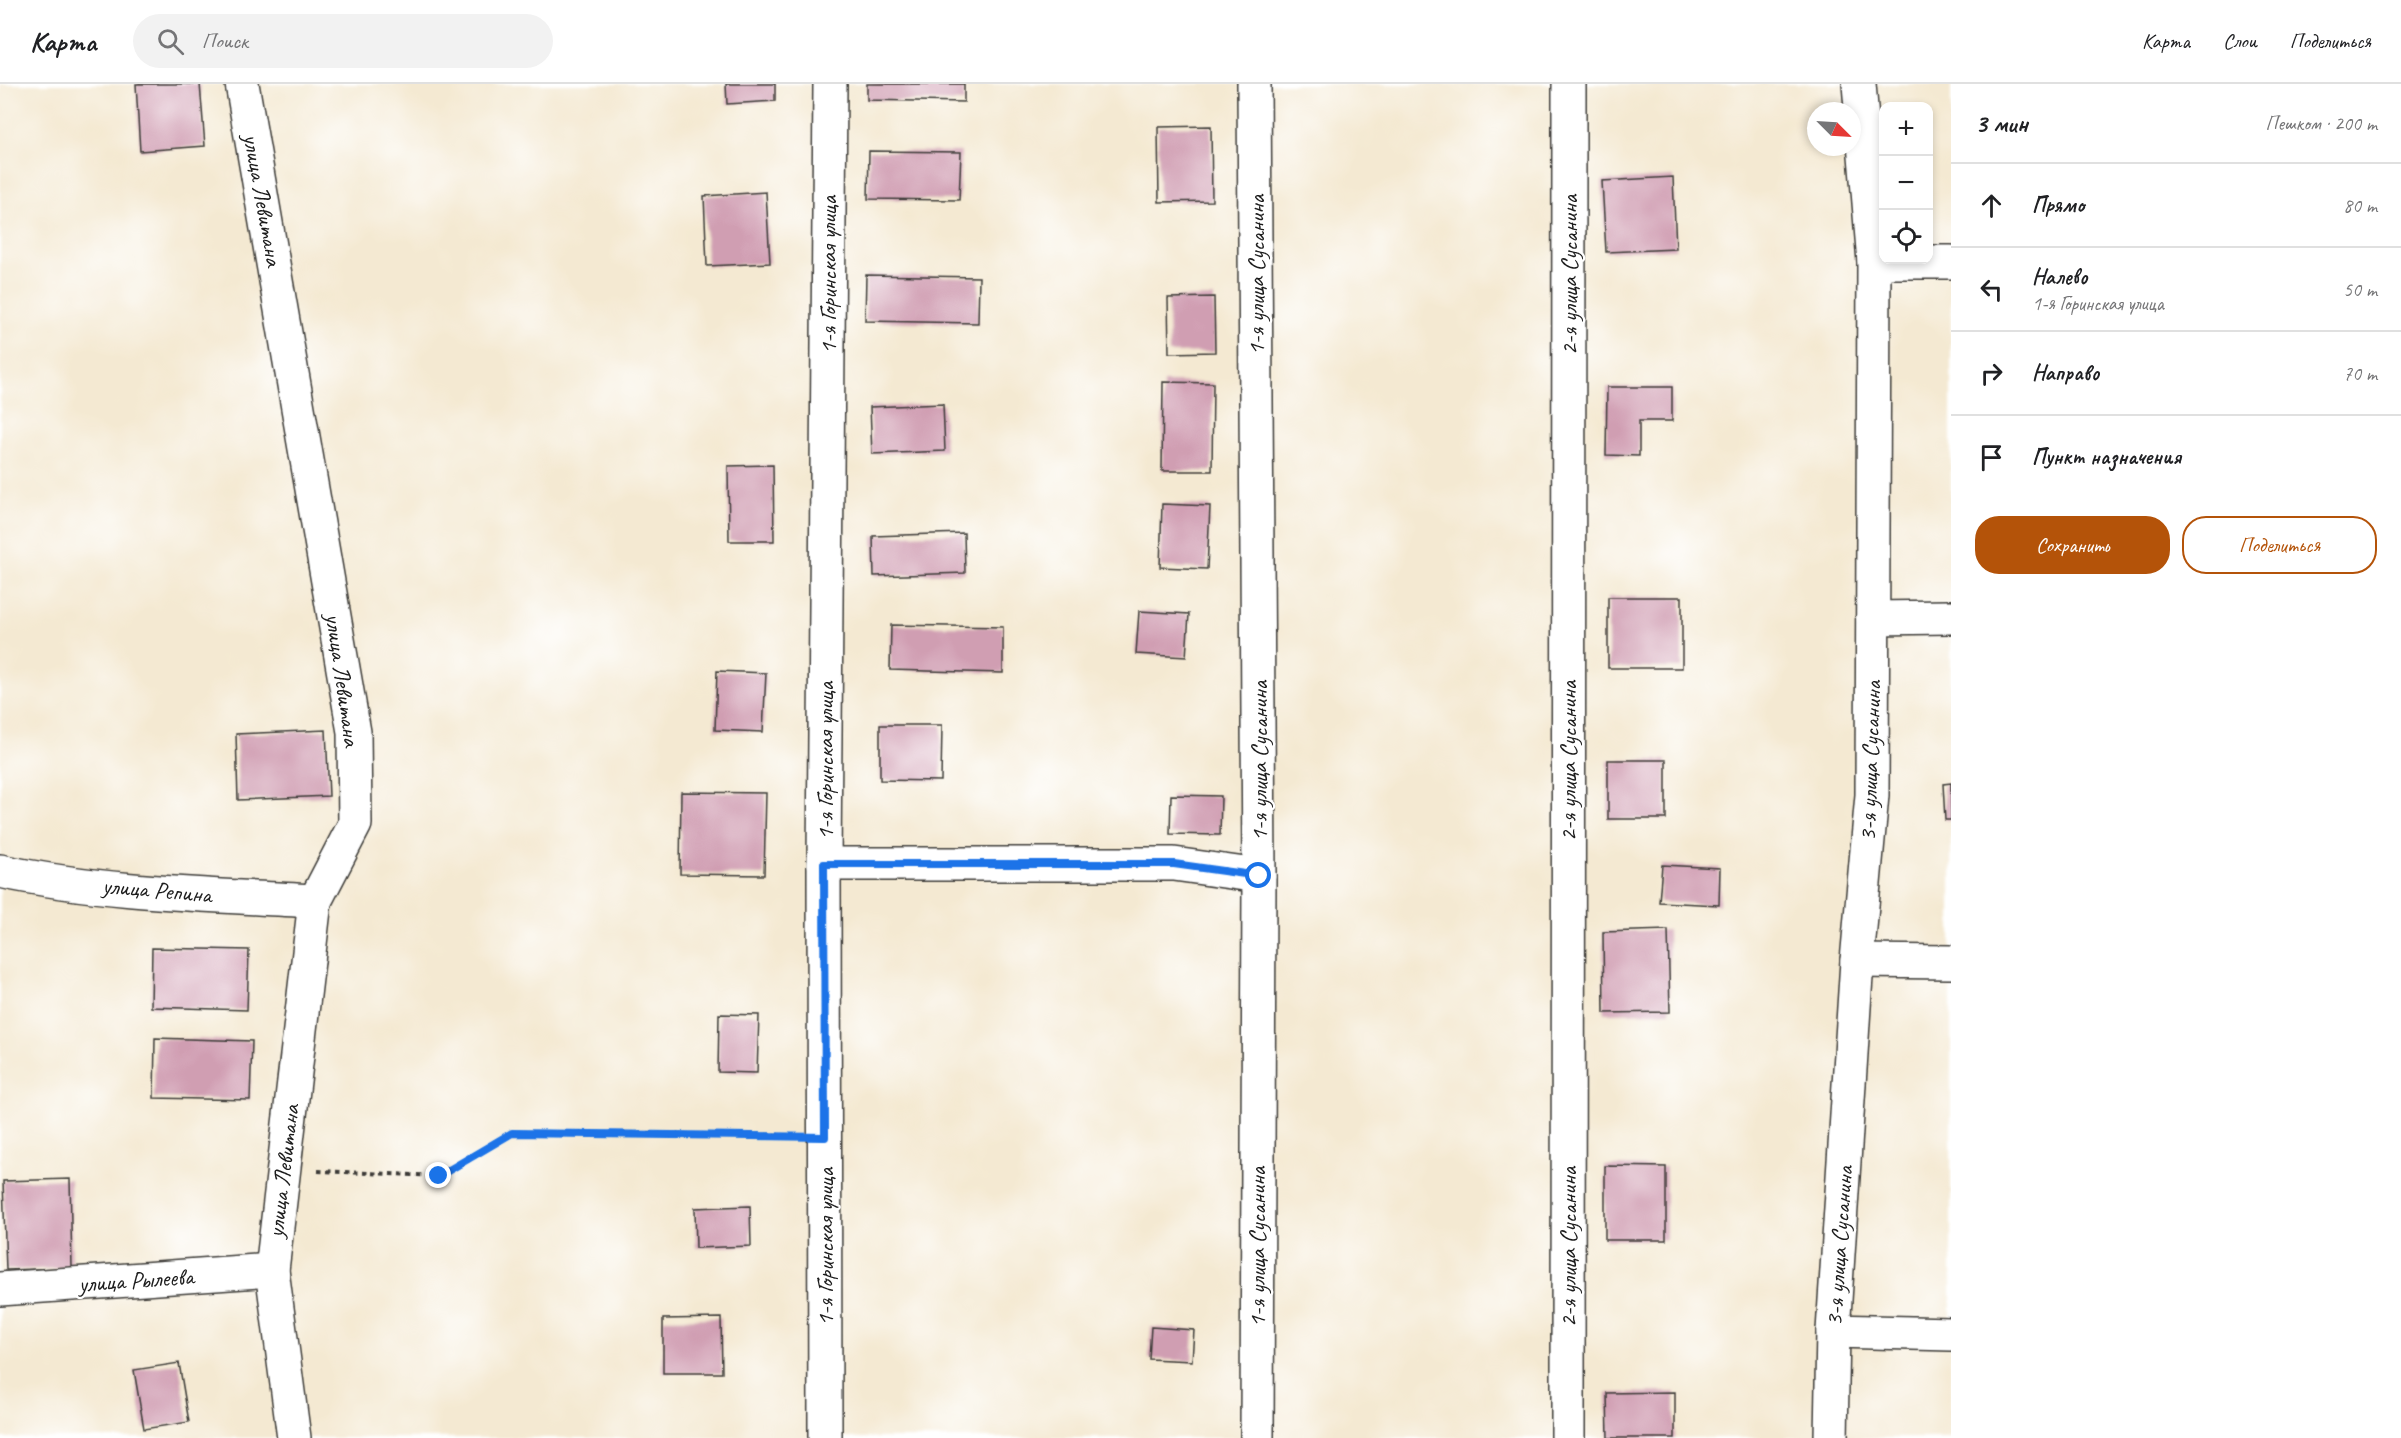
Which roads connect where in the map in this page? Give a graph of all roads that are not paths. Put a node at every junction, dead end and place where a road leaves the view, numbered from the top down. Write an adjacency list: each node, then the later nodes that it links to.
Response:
1 (242, 84): 13 (street, улица Левитана)
2 (830, 84): 10 (street, 1-я Горинская улица)
3 (1254, 84): 12 (street, 1-я улица Сусанина)
4 (1569, 84): 23 (street, 2-я улица Сусанина)
5 (1859, 84): 6 (street, 3-я улица Сусанина)
6 (1874, 262): 7 (street); 9 (street, 3-я улица Сусанина)
7 (1951, 262)
8 (1951, 617): 9 (street)
9 (1873, 618): 14 (street, 3-я улица Сусанина)
10 (824, 864): 12 (street); 21 (street, 1-я Горинская улица)
11 (0, 871): 13 (street, улица Репина)
12 (1259, 876): 22 (street, 1-я улица Сусанина)
13 (315, 901): 16 (street, улица Левитана)
14 (1857, 961): 15 (street); 18 (street, 3-я улица Сусанина)
15 (1951, 962)
16 (272, 1270): 17 (street, улица Рылеева); 20 (street, улица Левитана)
17 (0, 1288)
18 (1833, 1331): 19 (street); 24 (street, 3-я улица Сусанина)
19 (1951, 1334)
20 (294, 1438)
21 (825, 1438)
22 (1257, 1438)
23 (1568, 1438)
24 (1831, 1438)

